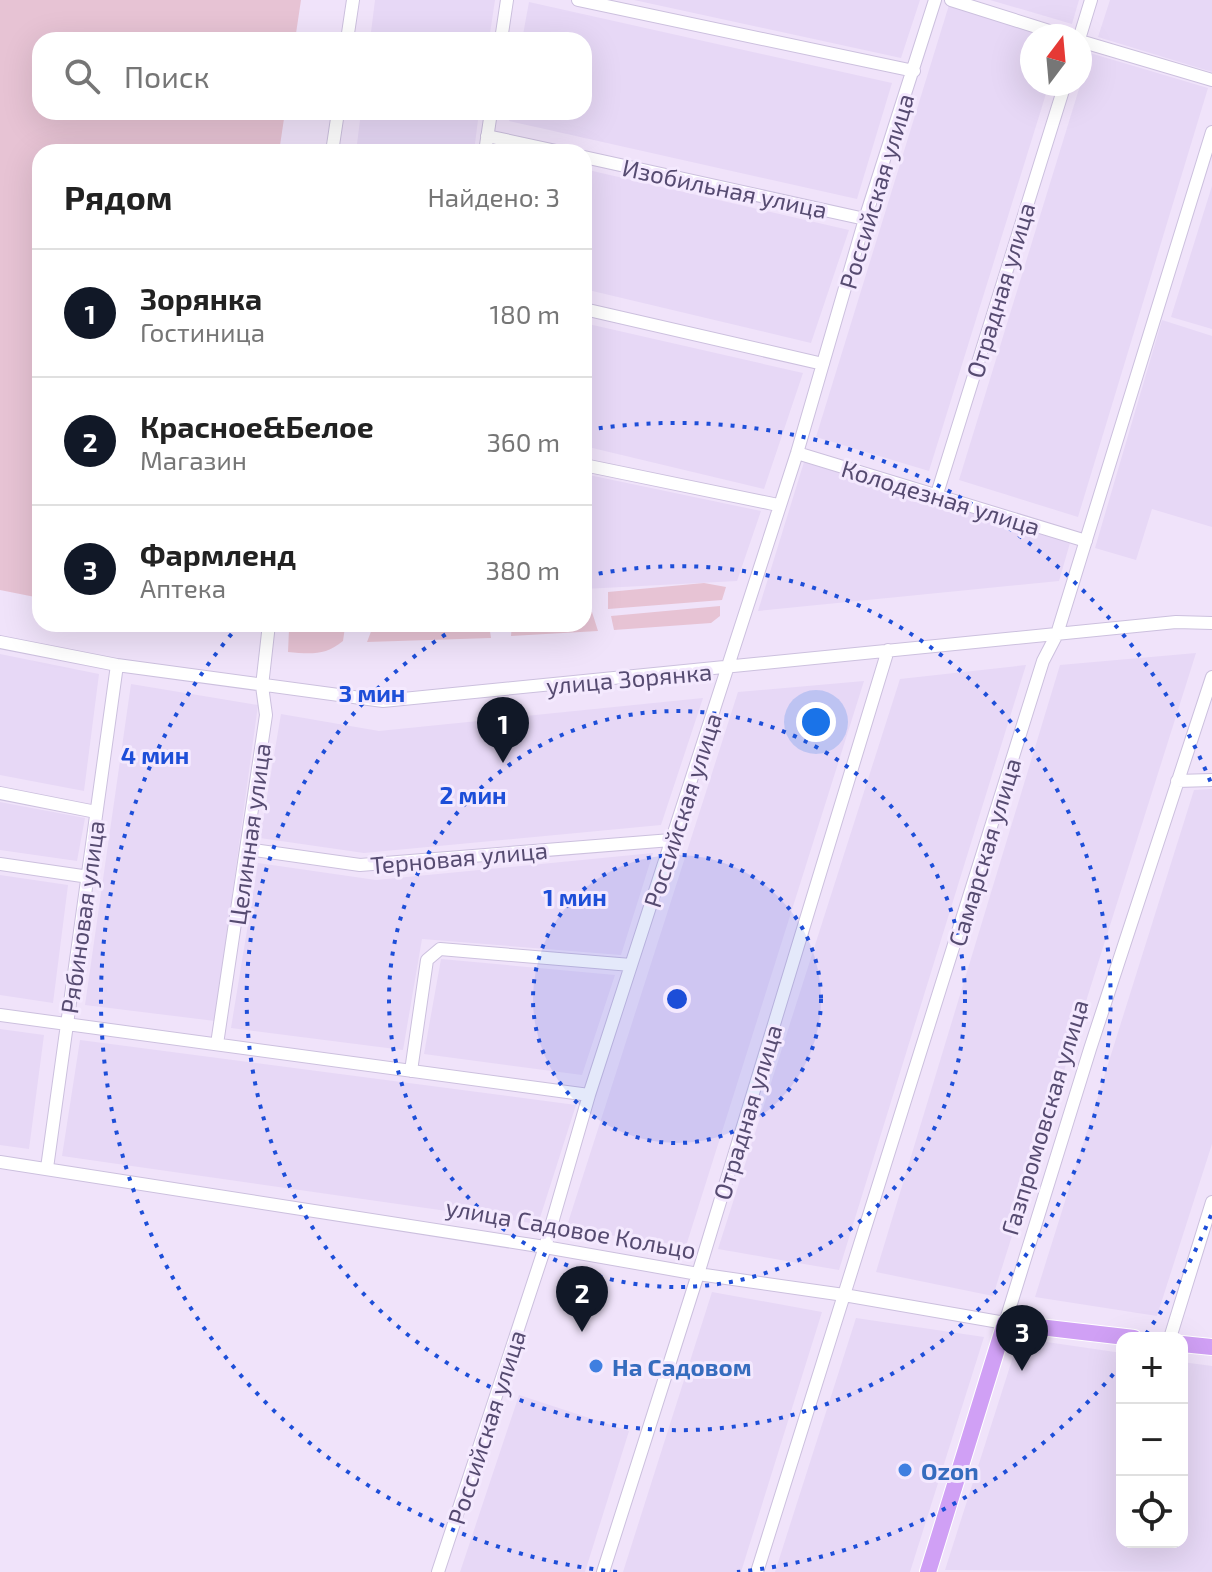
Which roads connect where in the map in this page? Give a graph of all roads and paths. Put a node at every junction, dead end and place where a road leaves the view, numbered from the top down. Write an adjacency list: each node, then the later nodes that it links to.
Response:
1 (353, 0): 9 (street)
2 (507, 0): 10 (street)
3 (578, 0): 12 (street)
4 (935, 0): 12 (street, Российская улица)
5 (951, 0): 7 (street)
6 (1091, 0): 8 (street)
7 (1027, 24)
8 (1084, 24)
9 (348, 32)
10 (502, 32)
11 (1092, 42): 13 (street)
12 (914, 71): 23 (street, Российская улица)
13 (1212, 80)
14 (1061, 96): 28 (street, Отрадная улица)
15 (337, 120): 19 (street)
16 (490, 120): 18 (street)
17 (1212, 132): 30 (street, Самарская улица)
18 (487, 136): 20 (street); 21 (street)
19 (333, 144)
20 (486, 144)
21 (524, 144)
22 (592, 159): 23 (street, Изобильная улица)
23 (865, 219): 25 (street, Российская улица)
24 (592, 311): 25 (street)
25 (823, 364): 26 (street, Российская улица)
26 (797, 453): 28 (street, Колодезная улица); 29 (street, Российская улица)
27 (592, 467): 29 (street)
28 (936, 497): 30 (street, Колодезная улица)
29 (778, 505): 37 (street, Российская улица)
30 (1086, 541): 33 (street, Самарская улица)
31 (1212, 623): 33 (street, улица Зорянка)
32 (268, 632): 39 (street, Целинная улица)
33 (1057, 634): 35 (street, улица Зорянка); 59 (street, Самарская улица)
34 (0, 642): 36 (street, улица Зорянка)
35 (888, 650): 37 (street, улица Зорянка); 58 (street, Отрадная улица)
36 (117, 665): 39 (street, улица Зорянка); 43 (street, Рябиновая улица)
37 (727, 669): 39 (street, улица Зорянка); 44 (street, Российская улица)
38 (1212, 677): 41 (street, Газпромовская улица)
39 (262, 686): 45 (street, Целинная улица)
40 (1212, 780): 41 (street)
41 (1177, 781): 60 (street, Газпромовская улица)
42 (0, 793): 43 (street)
43 (96, 812): 47 (street, Рябиновая улица)
44 (671, 840): 45 (street, Терновая улица); 48 (street, Российская улица)
45 (247, 849): 51 (street, Целинная улица)
46 (0, 864): 47 (street)
47 (89, 877): 50 (street, Рябиновая улица)
48 (631, 965): 52 (street); 53 (street, Российская улица)
49 (0, 1015): 50 (street)
50 (68, 1025): 51 (street); 55 (street, Рябиновая улица)
51 (217, 1044): 52 (street)
52 (411, 1071): 53 (street)
53 (589, 1095): 57 (street, Российская улица)
54 (0, 1162): 55 (street, улица Садовое Кольцо)
55 (47, 1168): 57 (street, улица Садовое Кольцо)
56 (1212, 1202): 61 (street)
57 (545, 1247): 58 (street, улица Садовое Кольцо); 65 (street, Российская улица)
58 (698, 1274): 59 (street, улица Садовое Кольцо); 66 (street, Отрадная улица)
59 (844, 1295): 60 (street, улица Садовое Кольцо); 67 (street, Самарская улица)
60 (1005, 1323): 62 (main road, улица Садовое Кольцо); 68 (main road, Газпромовская улица)
61 (1172, 1332)
62 (1116, 1336)
63 (1188, 1345): 64 (main road)
64 (1212, 1347)
65 (438, 1572)
66 (603, 1572)
67 (757, 1572)
68 (928, 1572)

